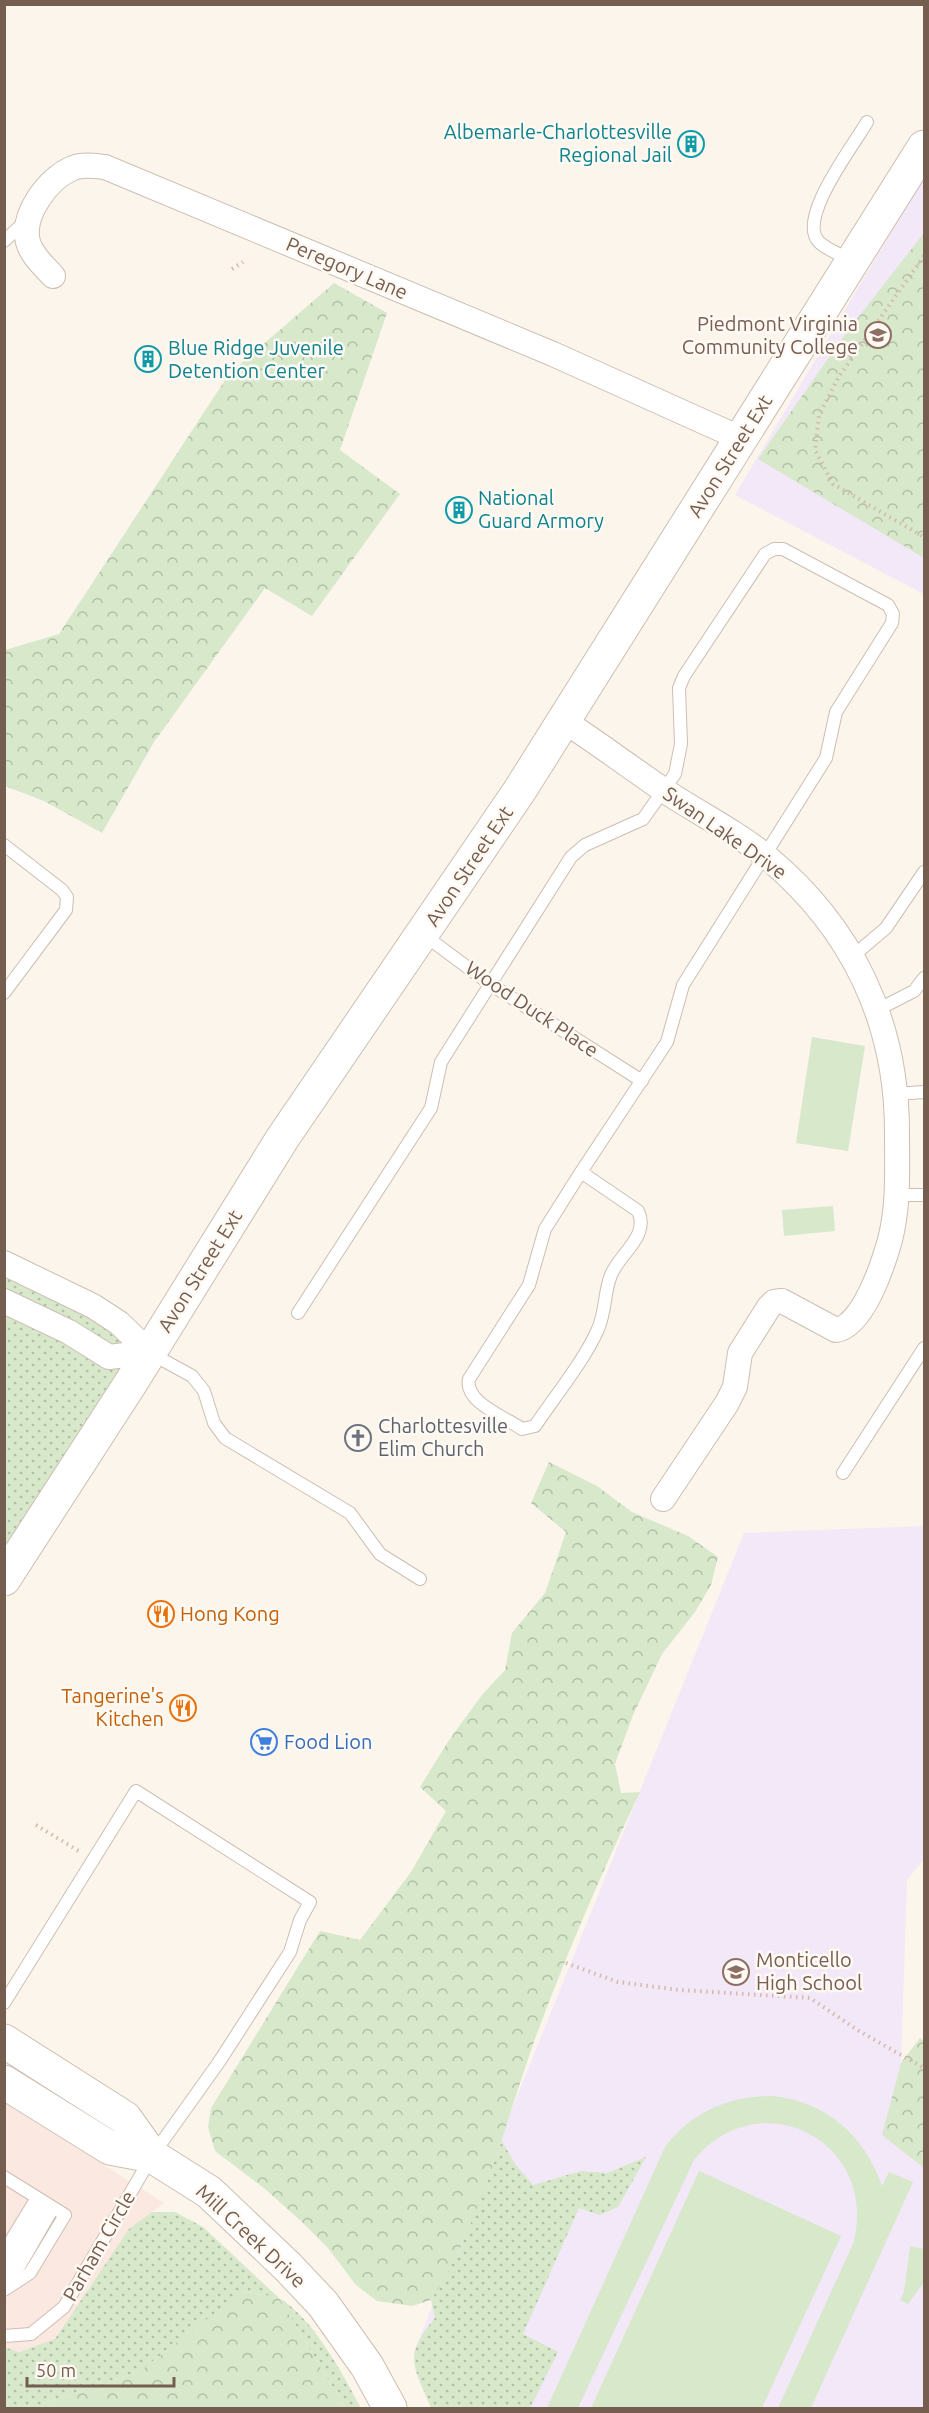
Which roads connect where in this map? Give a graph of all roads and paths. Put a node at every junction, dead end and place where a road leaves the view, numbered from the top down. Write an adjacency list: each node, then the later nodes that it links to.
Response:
1 (867, 123): 6 (lane)
2 (924, 147): 6 (main road, Avon Street Ext)
3 (28, 219): 4 (lane); 9 (street); 10 (street, Peregory Lane)
4 (4, 241)
5 (924, 256): 11 (path)
6 (853, 261): 10 (main road, Avon Street Ext)
7 (243, 262): 8 (path)
8 (231, 269)
9 (53, 276)
10 (741, 439): 12 (main road, Avon Street Ext)
11 (924, 537)
12 (564, 721): 13 (street, Swan Lake Drive); 17 (main road, Avon Street Ext)
13 (664, 790): 15 (street, Swan Lake Drive); 15 (lane); 20 (lane)
14 (4, 845): 21 (lane)
15 (766, 856): 18 (street, Swan Lake Drive); 23 (lane)
16 (924, 872): 18 (lane)
17 (424, 935): 20 (lane, Wood Duck Place); 33 (main road, Avon Street Ext)
18 (854, 956): 22 (street, Swan Lake Drive)
19 (924, 978): 22 (lane)
20 (490, 984): 23 (lane, Wood Duck Place); 31 (lane)
21 (4, 993)
22 (877, 1010): 25 (street, Swan Lake Drive)
23 (642, 1081): 26 (lane)
24 (924, 1092): 25 (lane)
25 (895, 1094): 27 (street, Swan Lake Drive)
26 (581, 1172): 26 (lane)
27 (897, 1195): 28 (lane); 35 (street, Swan Lake Drive)
28 (924, 1195)
29 (4, 1263): 33 (street)
30 (4, 1301): 33 (street)
31 (298, 1313)
32 (924, 1348): 34 (lane)
33 (149, 1352): 36 (main road, Avon Street Ext); 37 (lane)
34 (843, 1473)
35 (663, 1499)
36 (4, 1579)
37 (420, 1579)
38 (36, 1825): 39 (path)
39 (93, 1860): 41 (lane); 45 (lane, Parham Circle)
40 (566, 1963): 43 (path)
41 (4, 2003)
42 (4, 2041): 45 (main road)
43 (924, 2068)
44 (4, 2082): 45 (main road, Mill Creek Drive)
45 (152, 2156): 52 (lane, Parham Circle); 53 (main road, Mill Creek Drive)
46 (4, 2177): 47 (lane)
47 (45, 2203): 48 (lane); 49 (lane); 50 (lane); 51 (lane)
48 (4, 2252)
49 (4, 2265)
50 (4, 2277)
51 (4, 2290)
52 (4, 2336)
53 (390, 2409)

